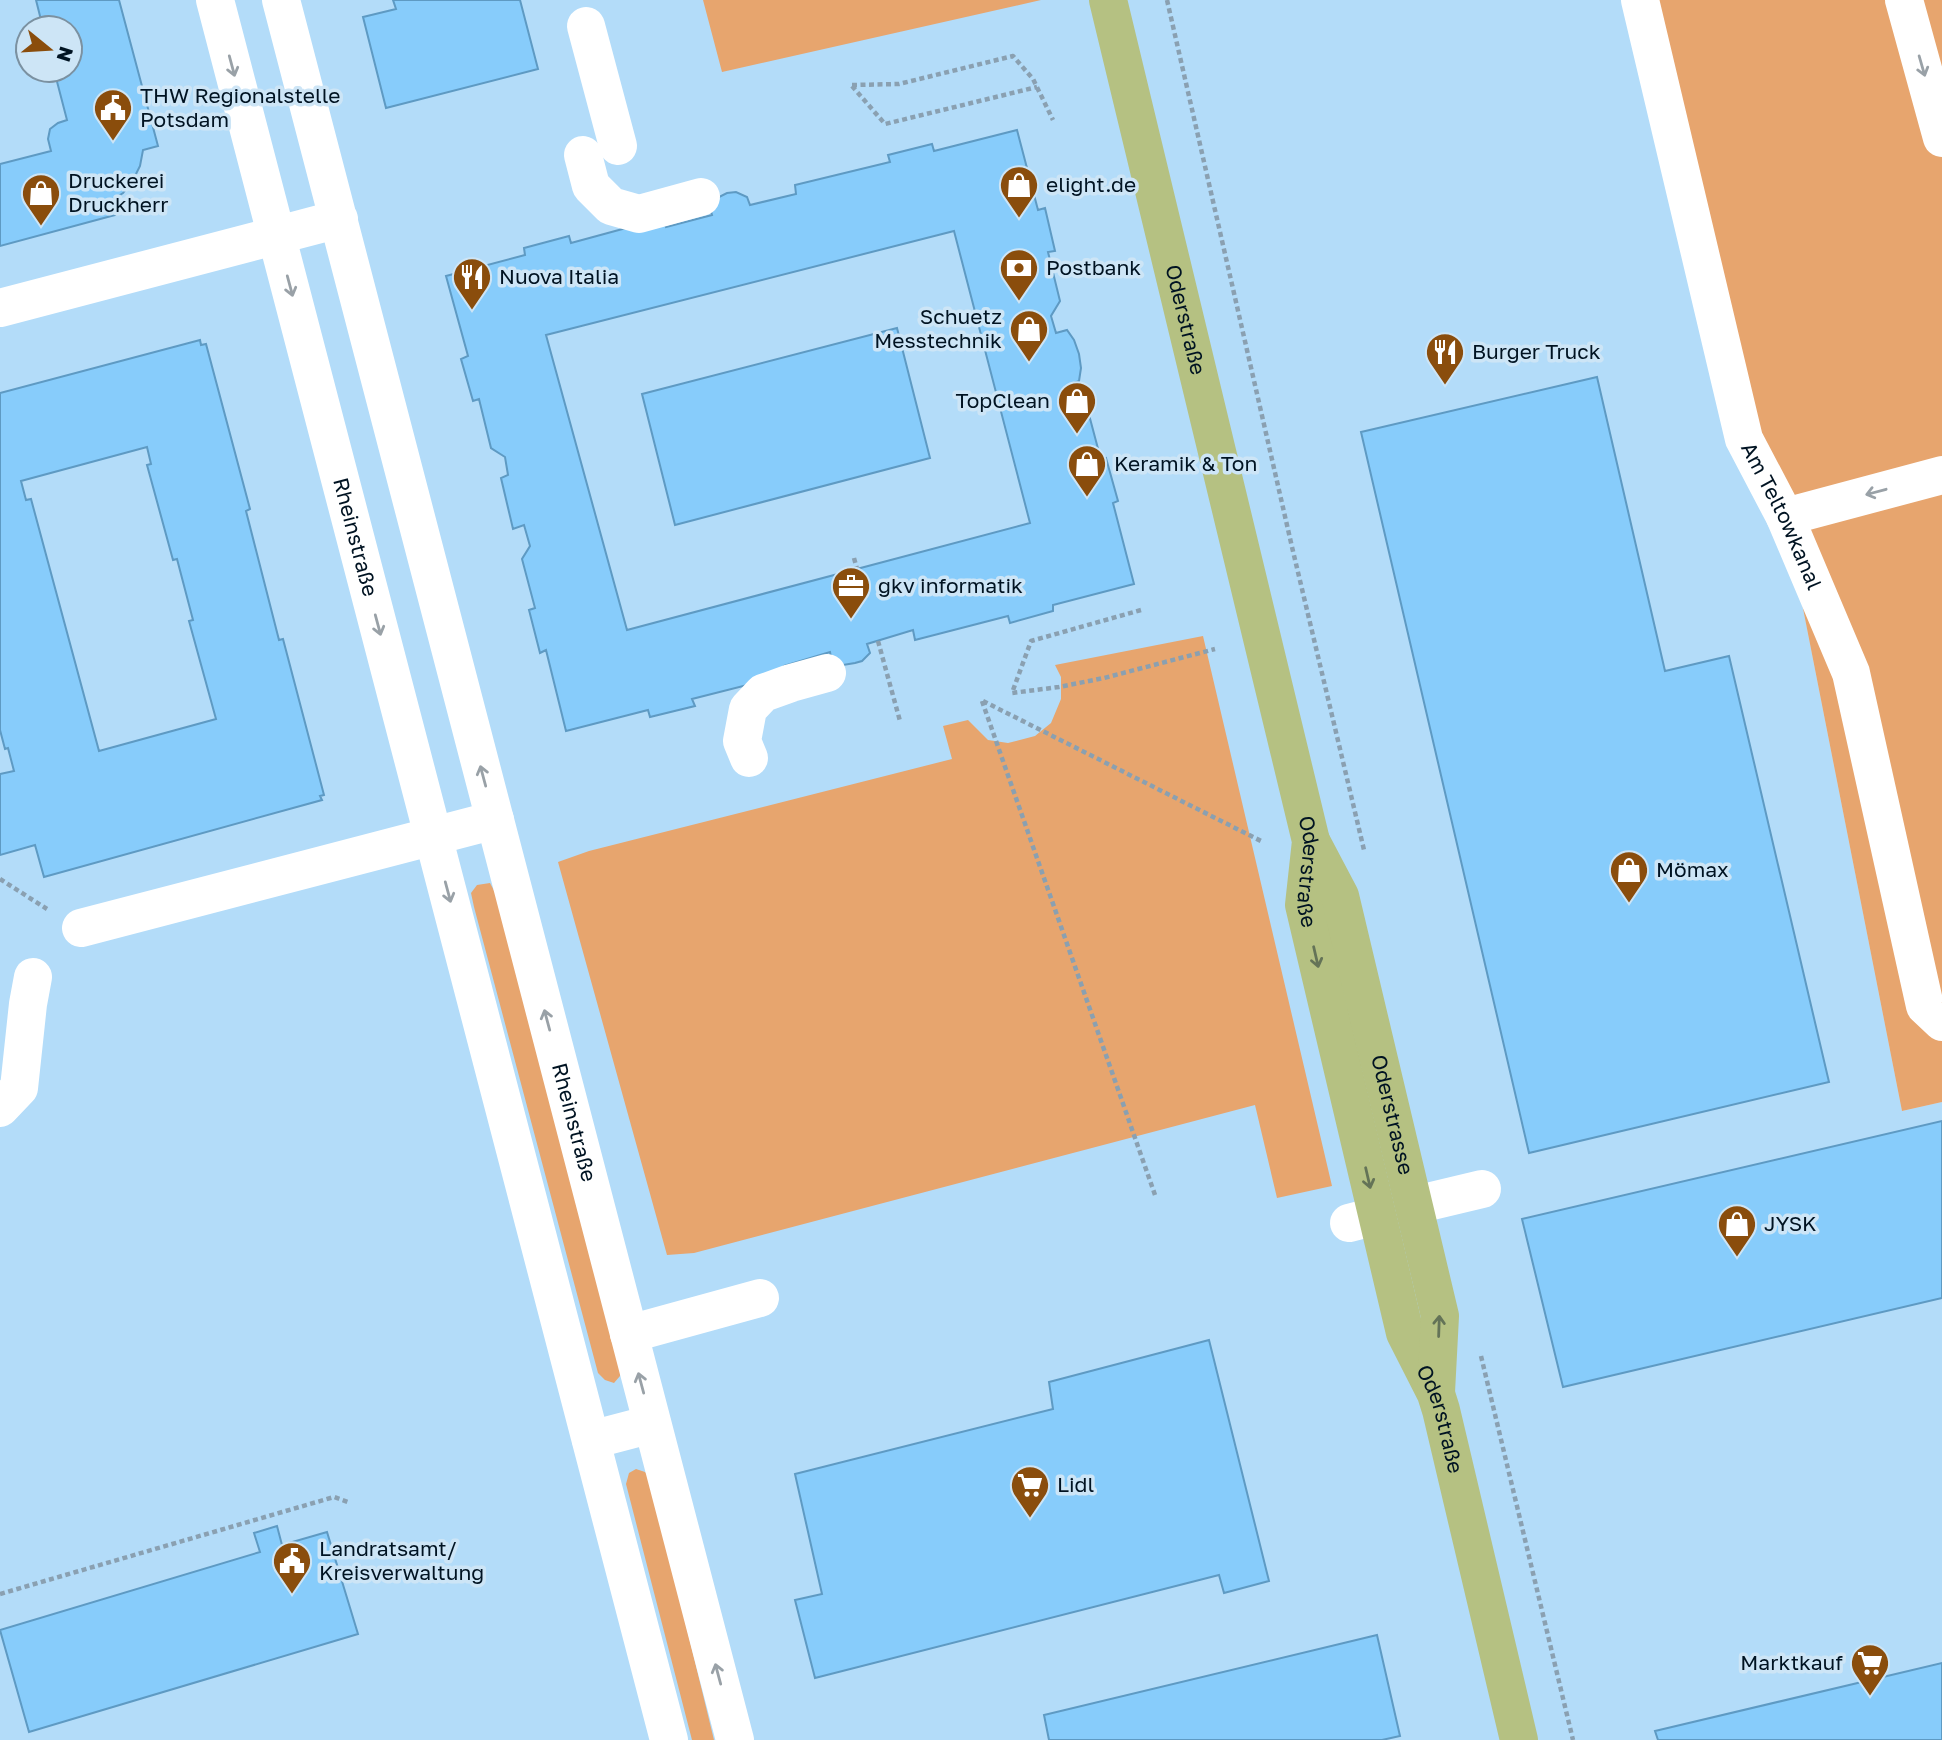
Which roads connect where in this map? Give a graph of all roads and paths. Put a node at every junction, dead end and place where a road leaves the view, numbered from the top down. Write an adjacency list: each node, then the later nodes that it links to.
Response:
1 (215, 0): 12 (street, Rheinstraße, one-way to 12)
2 (281, 0): 11 (street, Rheinstraße)
3 (1108, 0): 27 (main road, Oderstraße)
4 (1640, 0): 15 (street, Am Teltowkanal)
5 (1904, 0): 9 (street, one-way to 9)
6 (586, 26): 10 (street)
7 (1037, 87): 7 (path); 8 (path)
8 (1054, 120)
9 (1942, 138)
10 (701, 197)
11 (339, 219): 12 (street); 24 (street, Rheinstraße, one-way to 11)
12 (277, 236): 13 (street); 25 (street, Rheinstraße, one-way to 25)
13 (0, 308)
14 (1942, 475): 15 (street, one-way to 15)
15 (1785, 517): 31 (street, Am Teltowkanal)
16 (854, 558): 17 (path)
17 (858, 569)
18 (1141, 610): 20 (path)
19 (878, 641): 22 (path)
20 (1215, 649)
21 (827, 673): 23 (street)
22 (900, 721)
23 (749, 758)
24 (495, 820): 25 (street); 37 (street, Rheinstraße, one-way to 24)
25 (433, 836): 29 (street); 40 (street, Rheinstraße, one-way to 40)
26 (1261, 841): 34 (path)
27 (1311, 841): 35 (main road, Oderstrasse); 38 (main road, Oderstraße, one-way to 38)
28 (0, 879): 29 (path)
29 (81, 928)
30 (33, 977): 32 (street)
31 (1942, 1022)
32 (0, 1108)
33 (1482, 1189): 35 (street)
34 (1155, 1195)
35 (1415, 1205): 38 (main road, Oderstrasse, one-way to 35)
36 (760, 1298): 37 (street)
37 (629, 1334): 39 (street, Rheinstraße, one-way to 37)
38 (1436, 1394): 45 (main road, Oderstraße)
39 (652, 1424): 40 (street); 44 (street, Rheinstraße, one-way to 39)
40 (591, 1440): 43 (street, Rheinstraße)
41 (348, 1502): 42 (path)
42 (0, 1594)
43 (669, 1740)
44 (735, 1740)
45 (1519, 1740)

